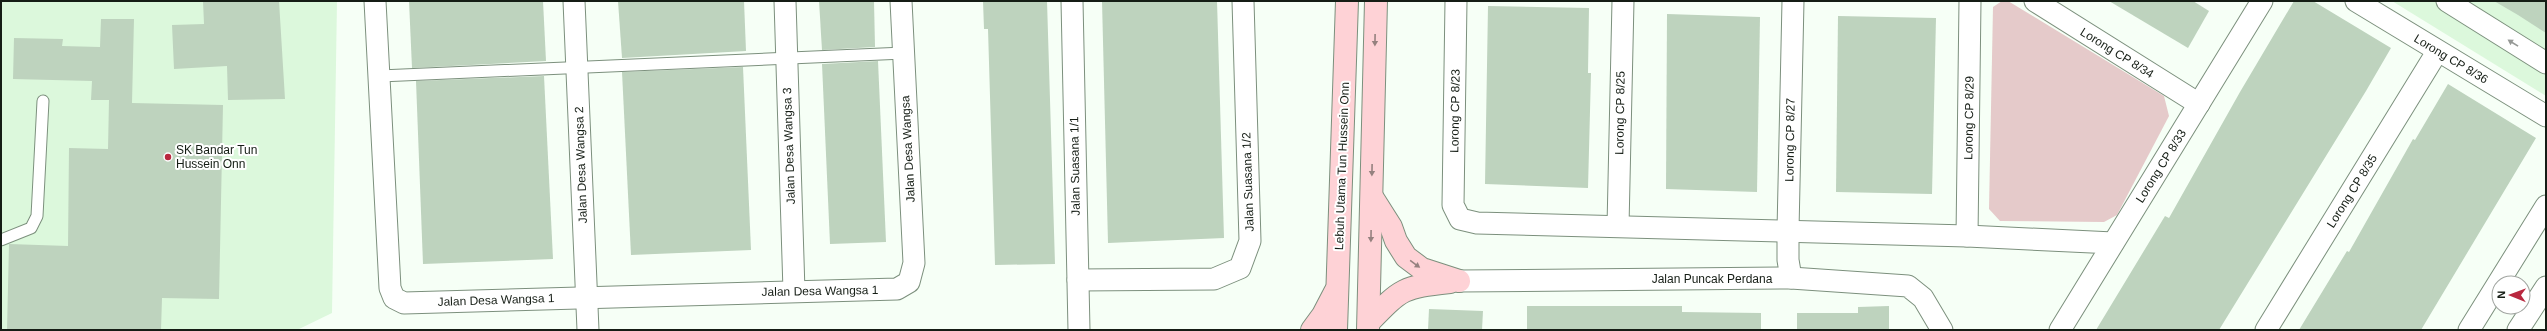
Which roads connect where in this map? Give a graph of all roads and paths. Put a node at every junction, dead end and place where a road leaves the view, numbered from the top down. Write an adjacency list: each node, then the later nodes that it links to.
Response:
1 (375, 1): 22 (street, Jalan Desa Wangsa 1)
2 (574, 1): 21 (street, Jalan Desa Wangsa 2)
3 (785, 1): 19 (street, Jalan Desa Wangsa 3)
4 (901, 1): 18 (street, Jalan Desa Wangsa)
5 (1072, 1): 34 (street, Jalan Suasana 1/1)
6 (1243, 1): 34 (street, Jalan Suasana 1/2)
7 (1347, 1): 36 (main road, Lebuh Utama Tun Hussein Onn)
8 (1376, 1): 26 (main road, one-way to 26)
9 (1456, 1): 28 (street, Lorong CP 8/23)
10 (1623, 1): 28 (street, Lorong CP 8/25)
11 (1793, 1): 29 (street, Lorong CP 8/27)
12 (1970, 1): 30 (street, Lorong CP 8/29)
13 (2035, 1): 24 (street, Lorong CP 8/34)
14 (2262, 1): 24 (street, Lorong CP 8/33)
15 (2356, 1): 17 (street, Lorong CP 8/36)
16 (2447, 1): 20 (street, one-way to 16)
17 (2437, 52): 25 (street, Lorong CP 8/36); 48 (street, Lorong CP 8/35)
18 (904, 53): 19 (lane); 38 (street, Jalan Desa Wangsa)
19 (787, 59): 21 (lane); 39 (street, Jalan Desa Wangsa 3)
20 (2546, 63)
21 (577, 68): 22 (lane); 40 (street, Jalan Desa Wangsa 2)
22 (380, 76): 40 (street, Jalan Desa Wangsa 1)
23 (43, 101): 31 (lane)
24 (2199, 104): 32 (street, Lorong CP 8/33)
25 (2546, 116)
26 (1372, 198): 35 (main road, one-way to 35); 41 (main road, one-way to 41)
27 (2546, 206): 49 (street)
28 (1618, 226): 29 (street)
29 (1788, 230): 30 (street); 33 (street, Lorong CP 8/27)
30 (1967, 236): 32 (street)
31 (1, 240)
32 (2113, 243): 47 (street, Lorong CP 8/33)
33 (1791, 278): 35 (street, Jalan Puncak Perdana); 46 (street, Jalan Puncak Perdana)
34 (1078, 280): 43 (street, Jalan Suasana 1/1)
35 (1459, 281): 41 (main road)
36 (1338, 283): 44 (main road); 45 (main road, Lebuh Utama Tun Hussein Onn)
37 (2546, 287): 50 (street)
38 (897, 289): 39 (street, Jalan Desa Wangsa 1)
39 (794, 291): 40 (street, Jalan Desa Wangsa 1)
40 (587, 298): 42 (street, Jalan Desa Wangsa 2)
41 (1369, 326)
42 (588, 330)
43 (1079, 330)
44 (1312, 330)
45 (1336, 330)
46 (1942, 330)
47 (2060, 330)
48 (2266, 330)
49 (2469, 330)
50 (2518, 330)

